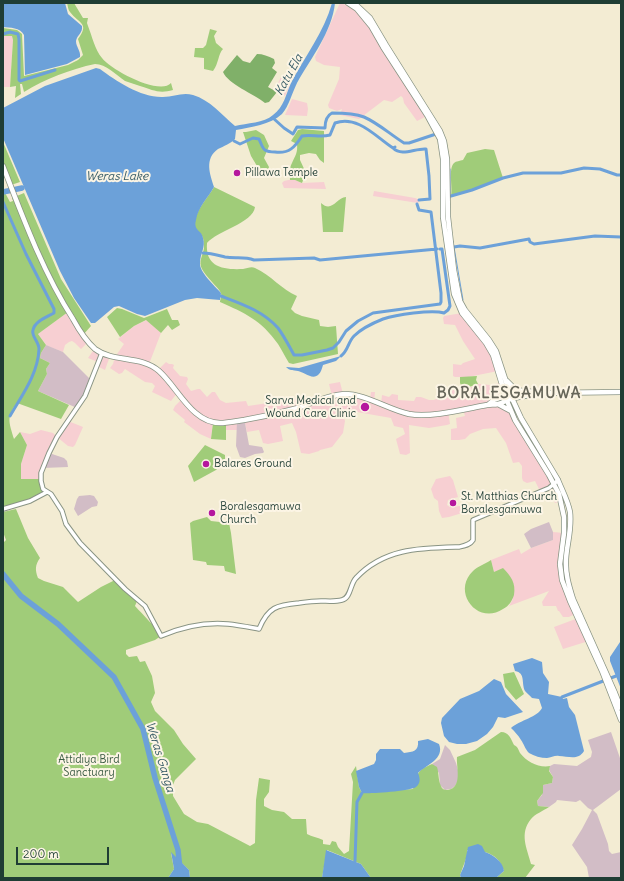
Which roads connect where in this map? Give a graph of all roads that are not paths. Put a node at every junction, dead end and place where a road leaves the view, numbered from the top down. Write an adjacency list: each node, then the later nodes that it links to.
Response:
1 (359, 3): 3 (main road)
2 (352, 4): 3 (main road); 4 (main road)
3 (362, 10): 4 (main road)
4 (399, 69): 5 (main road)
5 (441, 139): 8 (main road); 9 (main road)
6 (3, 166): 7 (main road)
7 (102, 353): 13 (main road); 18 (street)
8 (507, 381): 11 (main road); 12 (main road)
9 (501, 383): 12 (main road); 13 (main road)
10 (621, 392): 11 (main road)
11 (524, 394): 12 (main road); 14 (main road)
12 (509, 397): 13 (main road); 14 (main road); 15 (main road)
13 (497, 401): 15 (main road)
14 (516, 407): 16 (main road)
15 (512, 411): 17 (main road)
16 (558, 480): 17 (street); 20 (main road)
17 (554, 484): 18 (street); 20 (main road)
18 (47, 492): 19 (street)
19 (3, 509)
20 (605, 676): 21 (main road)
21 (609, 684): 22 (main road); 23 (main road)
22 (621, 708)
23 (621, 720)

